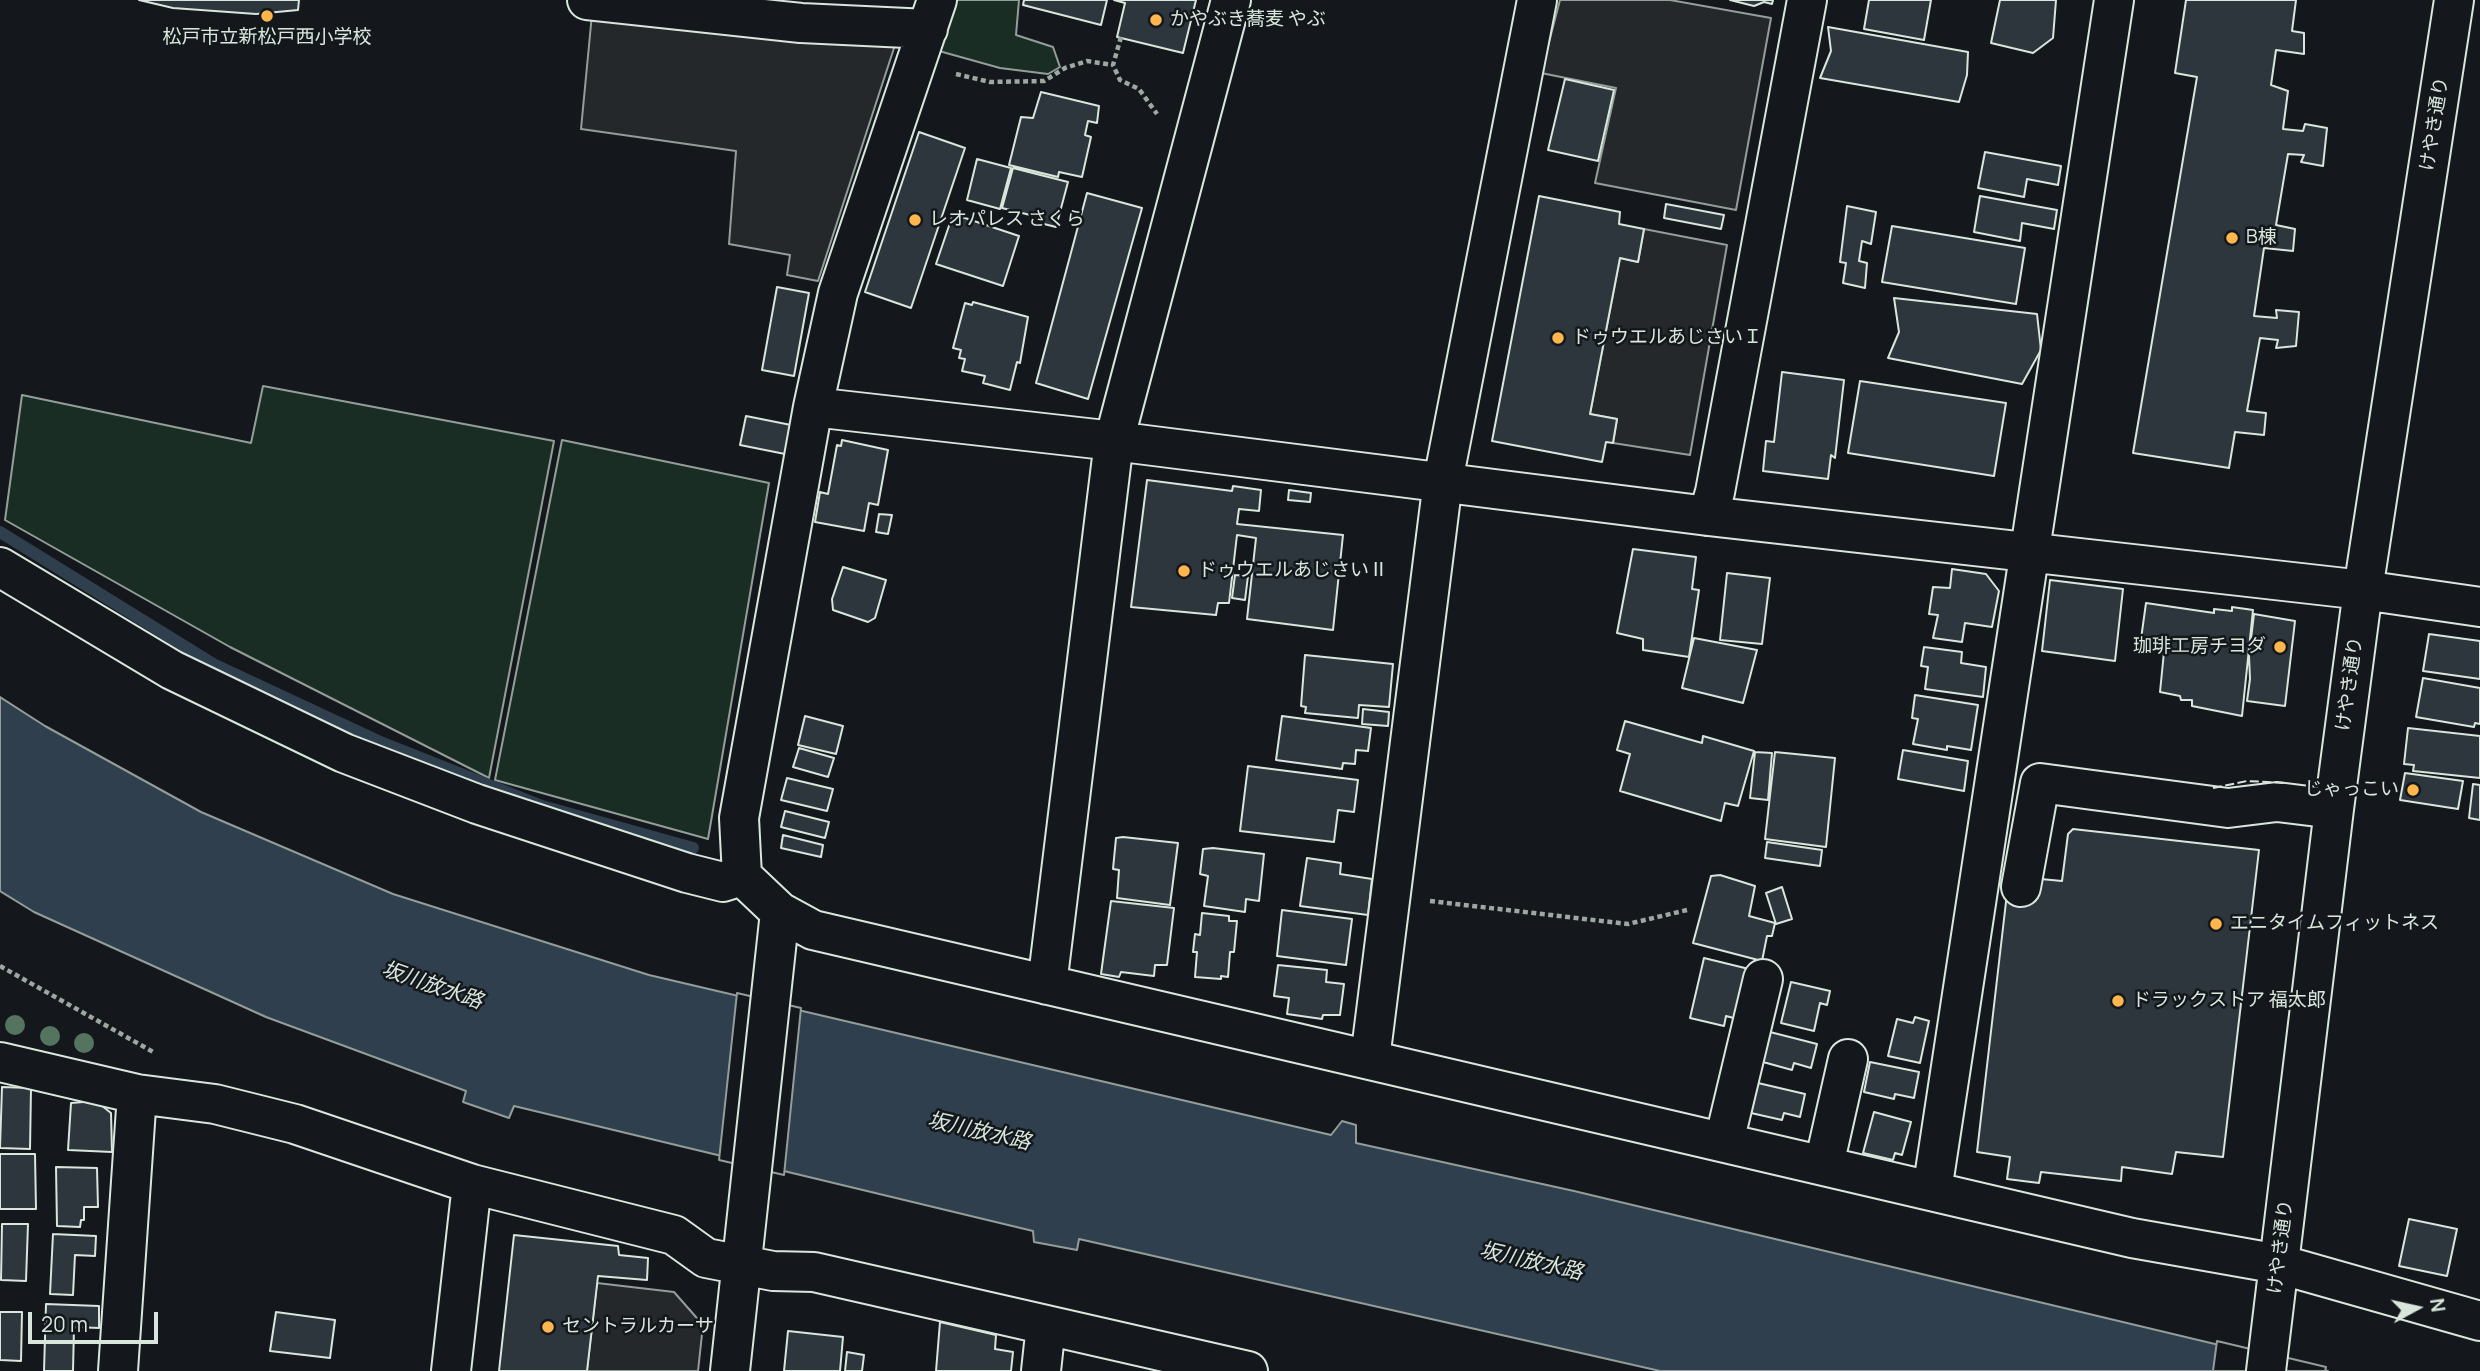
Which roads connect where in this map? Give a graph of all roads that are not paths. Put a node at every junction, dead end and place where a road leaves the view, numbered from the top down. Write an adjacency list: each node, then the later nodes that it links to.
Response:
1 (587, 0): 7 (street)
2 (1231, 0): 9 (street)
3 (1537, 0): 10 (street)
4 (1807, 0): 11 (street)
5 (2115, 0): 12 (street)
6 (2454, 0): 14 (street, けやき通り)
7 (927, 31): 8 (street)
8 (813, 407): 9 (street); 17 (street)
9 (1114, 442): 10 (street); 21 (street)
10 (1443, 481): 11 (street); 22 (street)
11 (1709, 516): 12 (street)
12 (2031, 552): 14 (street); 29 (street)
13 (0, 567): 17 (street)
14 (2363, 590): 15 (street); 16 (street, けやき通り)
15 (2480, 607)
16 (2334, 809): 18 (street); 30 (street, けやき通り)
17 (742, 876): 19 (street)
18 (2021, 887)
19 (780, 922): 21 (street); 31 (street)
20 (1763, 979): 26 (street)
21 (1047, 985): 22 (street)
22 (1370, 1059): 26 (street)
23 (1847, 1059): 27 (street)
24 (0, 1062): 25 (street)
25 (137, 1094): 28 (street); 34 (street)
26 (1724, 1142): 27 (street)
27 (1824, 1166): 29 (street)
28 (472, 1184): 31 (street); 35 (street)
29 (1932, 1191): 30 (street)
30 (2279, 1264): 32 (street); 39 (street, けやき通り)
31 (741, 1265): 33 (street); 36 (street)
32 (2480, 1321)
33 (1046, 1325): 37 (street); 38 (street)
34 (118, 1371)
35 (451, 1371)
36 (730, 1371)
37 (1041, 1371)
38 (1248, 1371)
39 (2266, 1371)

